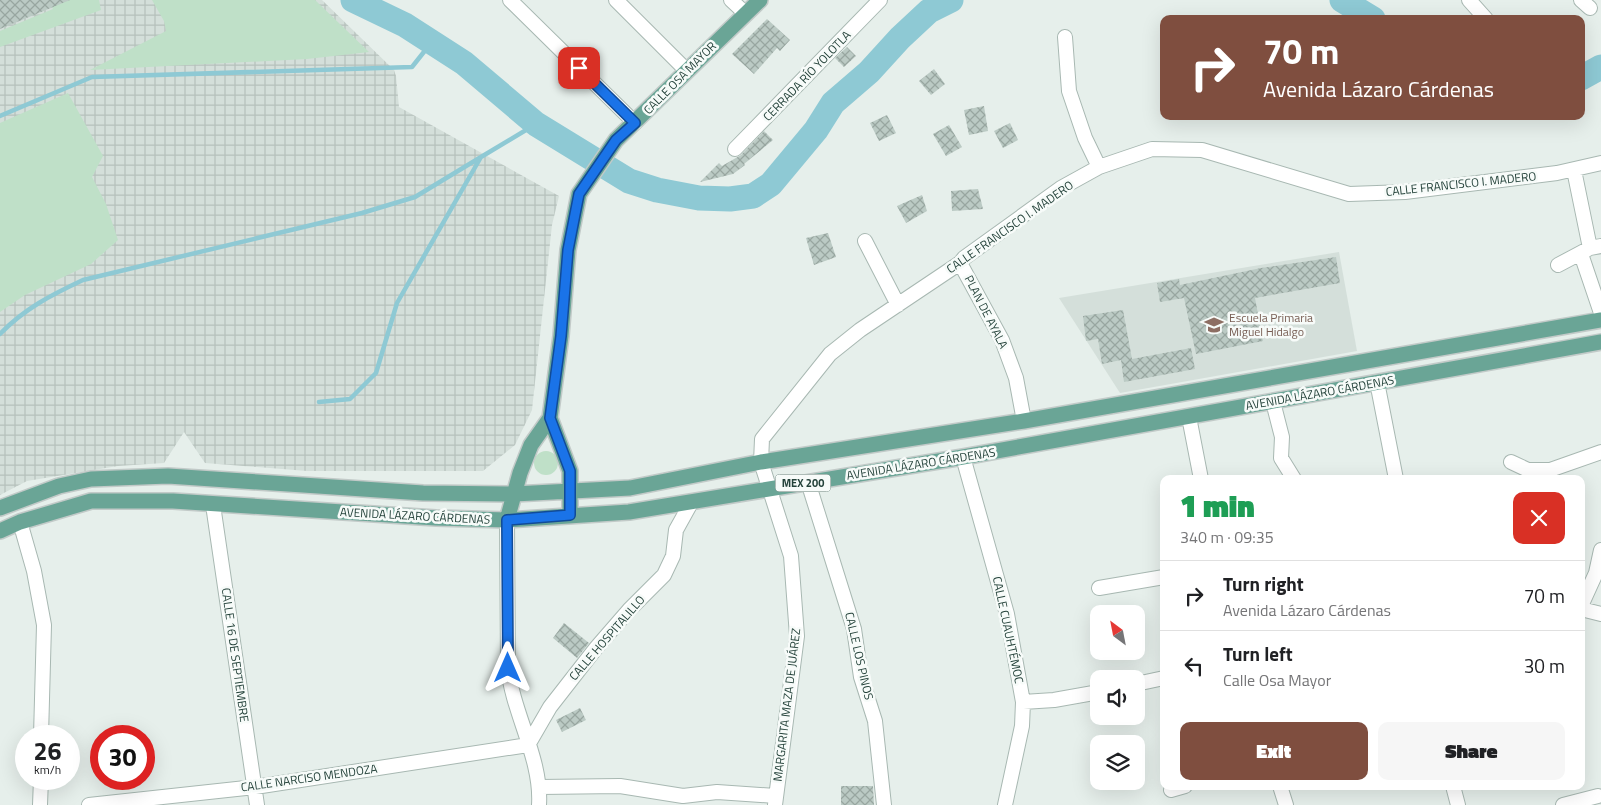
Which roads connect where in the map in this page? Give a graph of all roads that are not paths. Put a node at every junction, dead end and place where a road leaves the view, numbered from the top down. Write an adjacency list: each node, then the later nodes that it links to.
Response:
1 (510, 0): 11 (street)
2 (616, 0): 10 (street)
3 (731, 0): 7 (street)
4 (760, 0): 7 (main road, CALLE OSA MAYOR)
5 (1469, 0): 8 (street)
6 (877, 1): 12 (street, CERRADA RÍO YOLOTLA)
7 (746, 14): 10 (main road, CALLE OSA MAYOR)
8 (1482, 15)
9 (1065, 37): 14 (street)
10 (687, 71): 11 (main road, CALLE OSA MAYOR)
11 (635, 123): 27 (main road, CALLE OSA MAYOR)
12 (735, 149)
13 (1601, 163): 15 (street, CALLE FRANCISCO I. MADERO)
14 (1099, 167): 15 (street, CALLE FRANCISCO I. MADERO); 18 (street, CALLE FRANCISCO I. MADERO)
15 (1574, 170): 17 (street)
16 (865, 240): 20 (street)
17 (1591, 250): 19 (street); 21 (street)
18 (960, 263): 20 (street, CALLE FRANCISCO I. MADERO); 28 (street, PLAN DE AYALA)
19 (1558, 265)
20 (898, 305): 31 (street, CALLE FRANCISCO I. MADERO)
21 (1601, 313)
22 (1601, 320): 28 (main road, AVENIDA LÁZARO CÁRDENAS / MEX 200)
23 (1601, 342): 24 (main road, AVENIDA LÁZARO CÁRDENAS / MEX 200)
24 (1377, 382): 25 (main road, AVENIDA LÁZARO CÁRDENAS / MEX 200); 35 (street)
25 (1273, 402): 26 (main road, AVENIDA LÁZARO CÁRDENAS / MEX 200); 34 (street)
26 (1189, 417): 30 (main road, AVENIDA LÁZARO CÁRDENAS / MEX 200); 33 (street)
27 (550, 418): 38 (main road, CALLE OSA MAYOR); 39 (main road, CALLE OSA MAYOR)
28 (1024, 421): 31 (main road, AVENIDA LÁZARO CÁRDENAS / MEX 200)
29 (1601, 452): 32 (street)
30 (963, 457): 36 (main road, AVENIDA LÁZARO CÁRDENAS / MEX 200); 56 (street, CALLE CUAUHTÉMOC)
31 (761, 462): 37 (street, MARGARITA MAZA DE JUÁREZ); 38 (main road, AVENIDA LÁZARO CÁRDENAS / MEX 200)
32 (1510, 462)
33 (1200, 475)
34 (1292, 475)
35 (1395, 475)
36 (808, 482): 37 (main road, AVENIDA LÁZARO CÁRDENAS / MEX 200); 70 (street, CALLE LOS PINOS)
37 (771, 488): 40 (main road, AVENIDA LÁZARO CÁRDENAS / MEX 200); 65 (street, MARGARITA MAZA DE JUÁREZ)
38 (571, 490): 39 (main road, AVENIDA LÁZARO CÁRDENAS / MEX 200); 43 (main road, CALLE OSA MAYOR)
39 (514, 494): 42 (main road, AVENIDA LÁZARO CÁRDENAS / MEX 200); 44 (main road, CALLE OSA MAYOR)
40 (690, 502): 43 (main road, AVENIDA LÁZARO CÁRDENAS / MEX 200); 58 (street, CALLE HOSPITALILLO)
41 (213, 505): 44 (main road, AVENIDA LÁZARO CÁRDENAS / MEX 200); 45 (main road, AVENIDA LÁZARO CÁRDENAS / MEX 200); 59 (street, CALLE 16 DE SEPTIEMBRE)
42 (0, 508)
43 (570, 515): 44 (main road, AVENIDA LÁZARO CÁRDENAS / MEX 200)
44 (507, 520): 58 (street)
45 (20, 522): 46 (main road, AVENIDA LÁZARO CÁRDENAS / MEX 200); 57 (street)
46 (0, 531)
47 (1601, 550): 50 (street)
48 (1160, 578): 49 (street)
49 (1099, 588)
50 (1585, 598)
51 (1585, 608): 52 (street)
52 (1601, 614)
53 (1160, 679): 54 (street)
54 (1145, 682)
55 (1090, 694): 56 (street)
56 (1022, 702): 71 (street, CALLE CUAUHTÉMOC)
57 (41, 725)
58 (528, 745): 59 (street, CALLE NARCISO MENDOZA); 60 (street)
59 (255, 787): 67 (street, CALLE NARCISO MENDOZA); 68 (street, CALLE 16 DE SEPTIEMBRE)
60 (540, 787): 65 (street); 69 (street)
61 (41, 790): 66 (street)
62 (1281, 790): 72 (street)
63 (1455, 790): 73 (street)
64 (1598, 796): 74 (street)
65 (775, 800)
66 (40, 805)
67 (89, 805)
68 (256, 805)
69 (539, 805)
70 (884, 805)
71 (1005, 805)
72 (1286, 805)
73 (1458, 805)
74 (1563, 805)

